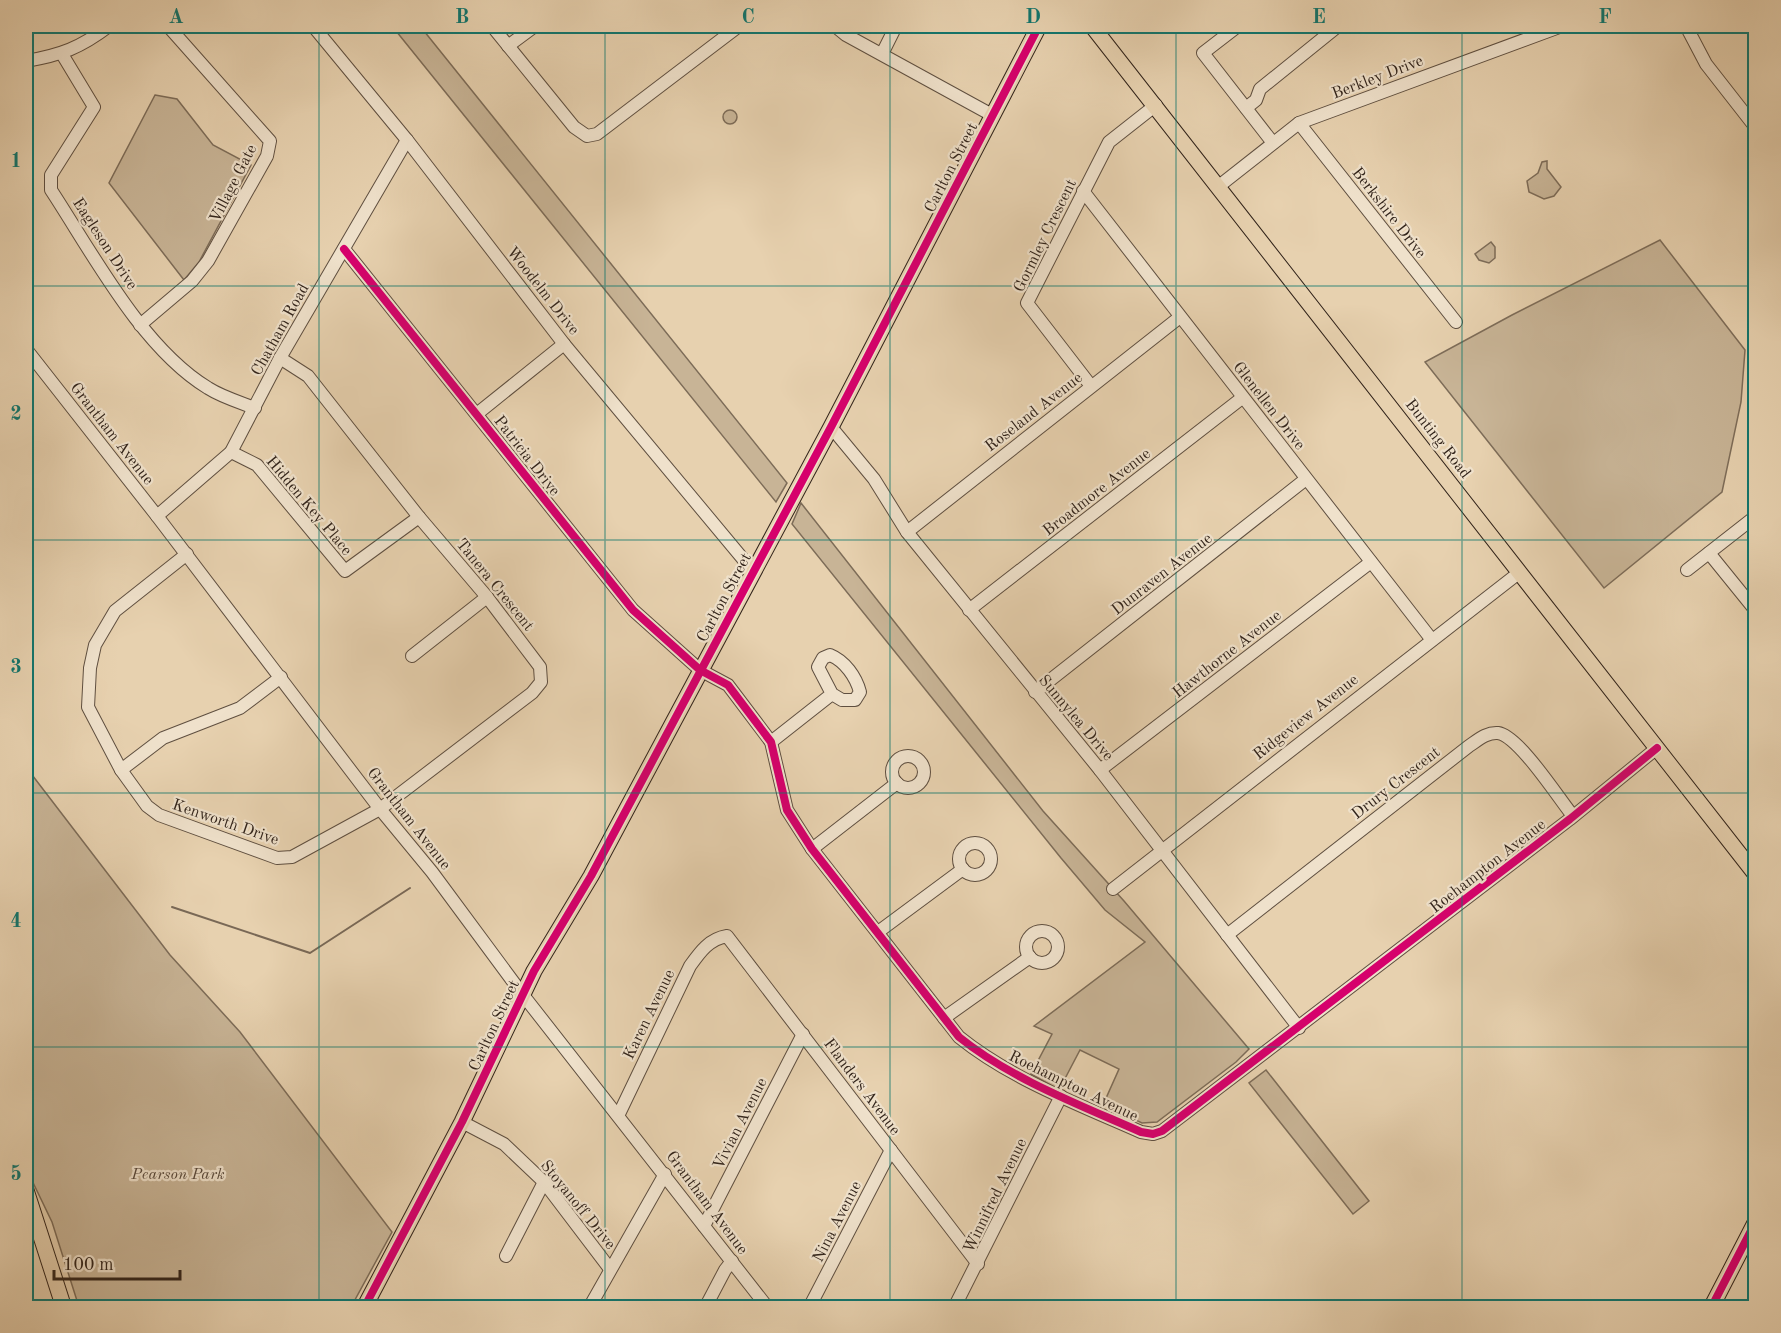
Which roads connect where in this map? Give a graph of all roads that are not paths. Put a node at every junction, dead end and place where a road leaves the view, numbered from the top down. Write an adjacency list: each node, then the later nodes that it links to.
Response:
1 (109, 26): 16 (street)
2 (168, 26): 31 (street, Village Gate)
3 (313, 26): 24 (street, Woodelm Drive)
4 (492, 26): 15 (street)
5 (535, 26): 15 (street)
6 (739, 26): 15 (street)
7 (835, 26): 17 (street)
8 (896, 26): 17 (street)
9 (1092, 26): 19 (main road, Bunting Road)
10 (1238, 26): 20 (street)
11 (1338, 26): 20 (street)
12 (1562, 26): 22 (street, Berkley Drive)
13 (1686, 26): 23 (street)
14 (1039, 27): 21 (main road, Carlton Street)
15 (508, 46)
16 (62, 54): 18 (street); 31 (street, Eagleson Drive)
17 (882, 54): 21 (street)
18 (26, 61)
19 (1156, 105): 26 (main road, Bunting Road); 27 (street, Gormley Crescent)
20 (1246, 108): 25 (street)
21 (992, 115): 39 (main road, Carlton Street)
22 (1299, 123): 25 (street, Berkley Drive); 30 (street, Berkshire Drive)
23 (1755, 128)
24 (407, 140): 28 (street, Chatham Road); 32 (street, Woodelm Drive)
25 (1273, 143): 26 (street, Berkley Drive)
26 (1219, 186): 51 (main road, Bunting Road)
27 (1083, 191): 29 (street, Glenellen Drive); 35 (street, Gormley Crescent)
28 (344, 249): 34 (street, Chatham Road); 38 (street, Patricia Drive)
29 (1180, 317): 35 (street, Roseland Avenue); 36 (street, Glenellen Drive)
30 (1456, 322)
31 (140, 325): 37 (street, Eagleson Drive)
32 (564, 344): 38 (street); 50 (street, Woodelm Drive)
33 (26, 349): 42 (street, Grantham Avenue)
34 (280, 358): 37 (street, Chatham Road); 44 (street, Tanera Crescent)
35 (1091, 386): 45 (street, Roseland Avenue)
36 (1242, 398): 41 (street, Glenellen Drive); 53 (street, Broadmore Avenue)
37 (255, 408): 40 (street, Chatham Road)
38 (478, 413): 57 (street, Patricia Drive)
39 (831, 427): 45 (street, Sunnylea Drive); 50 (main road, Carlton Street)
40 (231, 452): 42 (street, Chatham Road); 44 (street, Hidden Key Place)
41 (1306, 479): 48 (street, Glenellen Drive); 59 (street, Dunraven Avenue)
42 (157, 516): 47 (street, Grantham Avenue)
43 (1755, 516): 46 (street)
44 (419, 517): 52 (street, Tanera Crescent)
45 (907, 532): 53 (street, Sunnylea Drive)
46 (1709, 553): 49 (street); 54 (street)
47 (187, 554): 58 (street, Grantham Avenue); 63 (street, Kenworth Drive)
48 (1371, 562): 55 (street, Glenellen Drive); 64 (street, Hawthorne Avenue)
49 (1687, 570)
50 (753, 571): 57 (main road, Carlton Street)
51 (1520, 572): 55 (street, Ridgeview Avenue); 62 (main road, Bunting Road)
52 (487, 597): 56 (street); 66 (street, Tanera Crescent)
53 (969, 610): 59 (street, Sunnylea Drive)
54 (1755, 611)
55 (1432, 639): 69 (street, Ridgeview Avenue)
56 (412, 656)
57 (700, 670): 61 (street, Roehampton Avenue); 77 (main road, Carlton Street)
58 (281, 677): 63 (street); 66 (street, Grantham Avenue)
59 (1035, 692): 64 (street, Sunnylea Drive)
60 (832, 694): 61 (street)
61 (771, 742): 68 (street, Roehampton Avenue)
62 (1656, 748): 67 (street, Roehampton Avenue); 71 (main road, Bunting Road)
63 (120, 770): 66 (street, Kenworth Drive)
64 (1100, 770): 69 (street, Sunnylea Drive)
65 (897, 783): 68 (street)
66 (380, 810): 77 (street, Grantham Avenue)
67 (1573, 816): 74 (street, Drury Crescent); 79 (street, Roehampton Avenue)
68 (812, 849): 73 (street, Roehampton Avenue)
69 (1161, 849): 72 (street, Ridgeview Avenue); 74 (street, Sunnylea Drive)
70 (963, 869): 73 (street)
71 (1755, 874)
72 (1113, 889)
73 (878, 932): 78 (street, Roehampton Avenue)
74 (1227, 935): 79 (street, Sunnylea Drive)
75 (717, 937): 80 (street, Flanders Avenue); 82 (street, Karen Avenue)
76 (1030, 957): 78 (street)
77 (523, 995): 82 (street, Grantham Avenue); 83 (main road, Carlton Street)
78 (944, 1018): 81 (street, Roehampton Avenue)
79 (1299, 1028): 81 (street, Roehampton Avenue)
80 (803, 1034): 84 (street, Flanders Avenue); 89 (street, Vivian Avenue)
81 (1061, 1096): 92 (street, Winnifred Avenue)
82 (619, 1113): 85 (street, Grantham Avenue)
83 (462, 1122): 86 (street, Stoyanoff Drive); 95 (main road, Carlton Street)
84 (891, 1150): 92 (street, Flanders Avenue); 99 (street, Nina Avenue)
85 (665, 1173): 89 (street, Grantham Avenue); 93 (street)
86 (544, 1182): 90 (street); 93 (street, Stoyanoff Drive)
87 (26, 1190): 94 (main road)
88 (1755, 1221): 101 (main road)
89 (704, 1226): 91 (street, Grantham Avenue)
90 (506, 1256)
91 (732, 1261): 97 (street); 98 (street, Grantham Avenue)
92 (978, 1264): 100 (street, Winnifred Avenue)
93 (610, 1269): 96 (street)
94 (64, 1308)
95 (364, 1308)
96 (589, 1308)
97 (705, 1308)
98 (768, 1308)
99 (809, 1308)
100 (954, 1308)
101 (1711, 1308)

